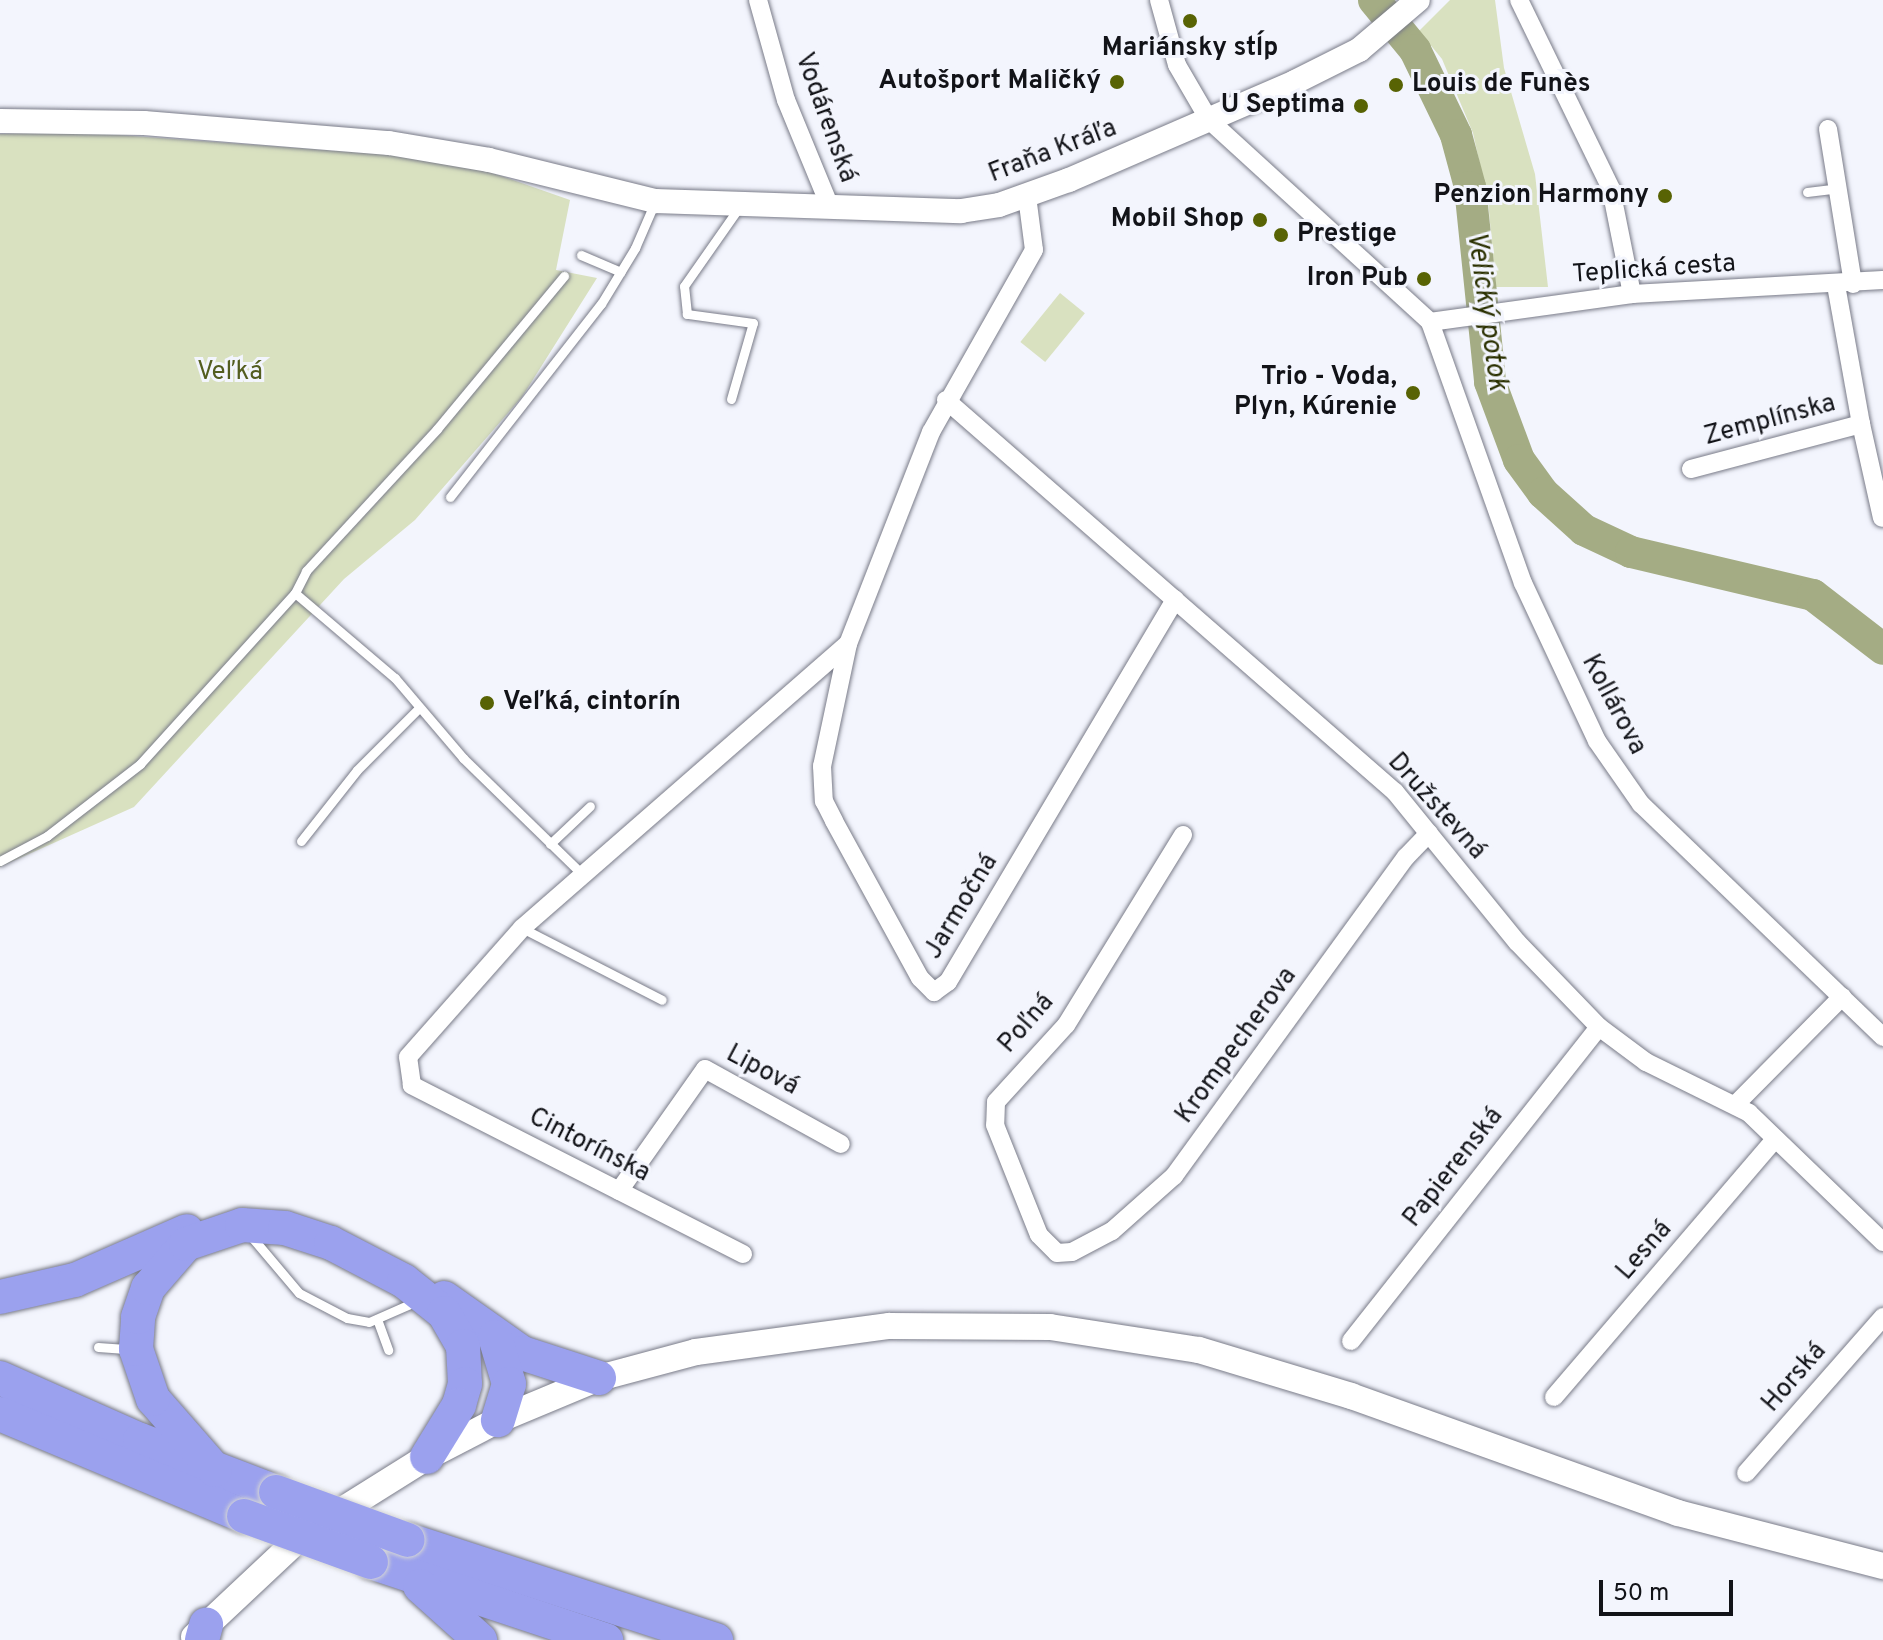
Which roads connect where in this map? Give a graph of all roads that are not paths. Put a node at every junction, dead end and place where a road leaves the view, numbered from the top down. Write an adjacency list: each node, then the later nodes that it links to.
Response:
1 (758, 0): 13 (street, Vodárenská)
2 (1159, 0): 5 (street)
3 (1519, 0): 19 (street)
4 (1414, 5): 5 (street, Fraňa Kráľa)
5 (1209, 120): 10 (street, Fraňa Kráľa); 20 (street)
6 (0, 121): 11 (street, Fraňa Kráľa)
7 (1828, 129): 8 (street, Zemplínska)
8 (1838, 188): 9 (lane); 18 (street, Zemplínska)
9 (1807, 192)
10 (1027, 196): 13 (street, Fraňa Kráľa); 22 (street, Jarmočná)
11 (655, 201): 12 (street, Fraňa Kráľa); 15 (lane)
12 (740, 206): 13 (street, Fraňa Kráľa); 21 (lane)
13 (831, 209)
14 (581, 255): 15 (lane)
15 (621, 272): 25 (lane)
16 (564, 276): 27 (lane)
17 (1883, 280): 18 (street, Teplická cesta)
18 (1845, 284): 19 (street, Teplická cesta); 23 (street, Zemplínska)
19 (1632, 294): 20 (street, Teplická cesta)
20 (1430, 322): 39 (street, Kollárova)
21 (731, 399)
22 (946, 400): 28 (street, Družstevná); 29 (street, Jarmočná)
23 (1861, 424): 24 (street, Zemplínska); 26 (street, Zemplínska)
24 (1691, 469)
25 (450, 497)
26 (1882, 518)
27 (295, 593): 30 (lane); 36 (lane)
28 (1175, 599): 29 (street, Jarmočná); 32 (street, Družstevná)
29 (848, 644): 37 (street, Jarmočná)
30 (418, 709): 34 (lane); 35 (lane)
31 (590, 806): 35 (lane)
32 (1429, 833): 41 (street, Družstevná); 50 (street, Krompecherova)
33 (1183, 835): 50 (street, Poľná)
34 (301, 841)
35 (550, 844): 37 (lane)
36 (0, 861)
37 (583, 875): 38 (street, Jarmočná)
38 (522, 928): 40 (lane); 43 (street, Jarmočná)
39 (1842, 997): 42 (street, Kollárova); 44 (street)
40 (662, 1000)
41 (1599, 1027): 44 (street, Družstevná); 57 (street, Papierenská)
42 (1883, 1037)
43 (412, 1085): 47 (street, Cintorínska)
44 (1736, 1104): 45 (street, Družstevná)
45 (1775, 1139): 49 (street, Družstevná); 63 (street, Lesná)
46 (841, 1144): 47 (street, Lipová)
47 (619, 1191): 51 (street, Cintorínska)
48 (242, 1225): 53 (highway); 55 (lane); 60 (highway)
49 (1883, 1242)
50 (1057, 1253)
51 (743, 1254)
52 (0, 1297): 56 (highway)
53 (428, 1297): 55 (lane); 66 (highway)
54 (1883, 1317): 68 (street, Horská)
55 (377, 1319): 59 (lane)
56 (495, 1337): 62 (highway); 65 (highway)
57 (1351, 1341)
58 (98, 1347): 60 (lane)
59 (387, 1347)
60 (136, 1349): 67 (highway)
61 (0, 1378): 67 (highway)
62 (599, 1378): 65 (main road); 69 (main road)
63 (1554, 1397)
64 (0, 1414): 70 (highway, bridge)
65 (498, 1420): 66 (main road)
66 (427, 1457): 71 (main road)
67 (215, 1470): 74 (highway, bridge)
68 (1746, 1473)
69 (1883, 1566)
70 (408, 1576): 72 (highway); 73 (highway)
71 (200, 1635)
72 (480, 1640)
73 (606, 1640)
74 (716, 1640)

